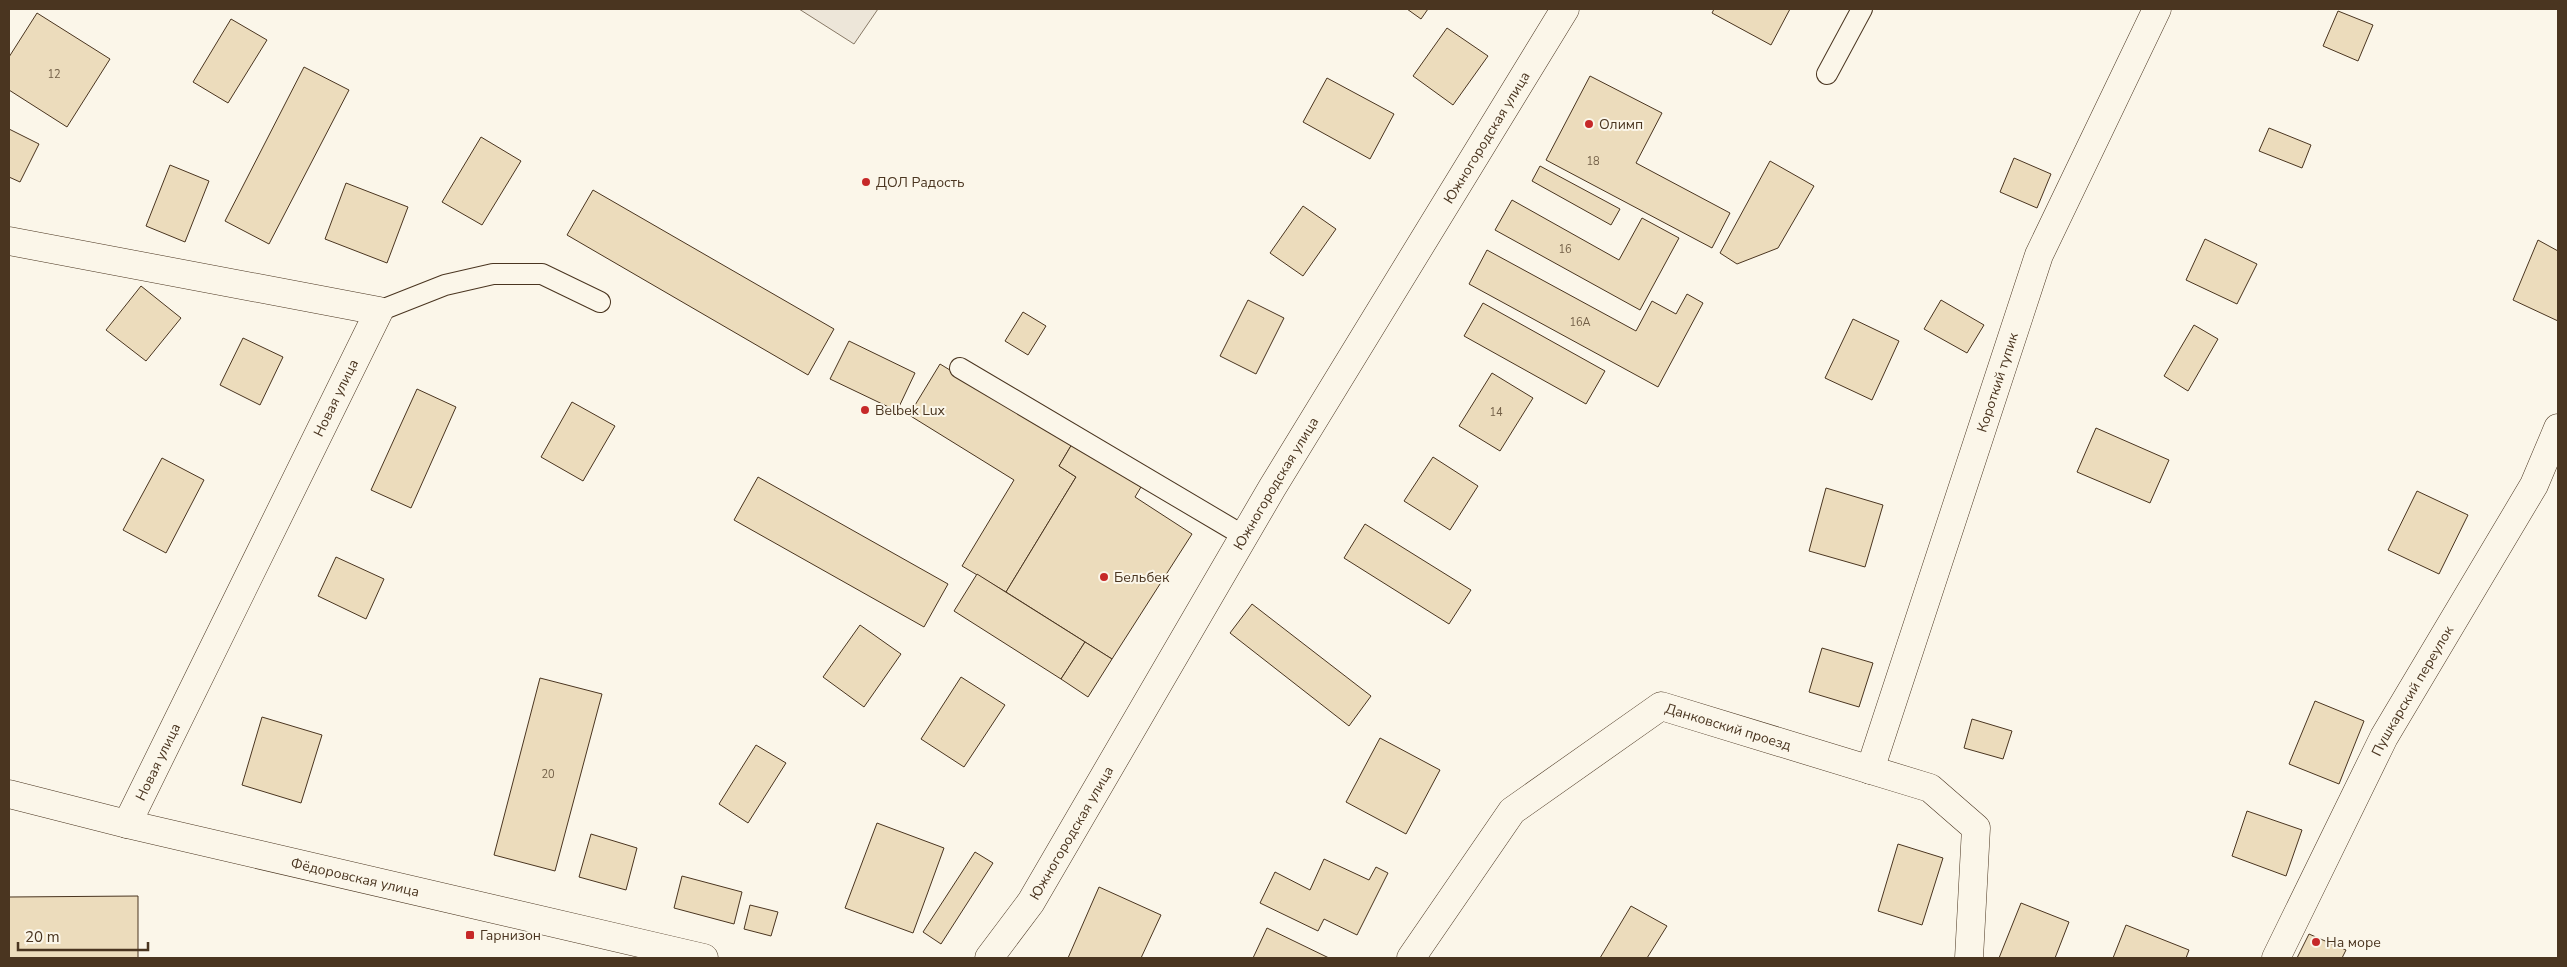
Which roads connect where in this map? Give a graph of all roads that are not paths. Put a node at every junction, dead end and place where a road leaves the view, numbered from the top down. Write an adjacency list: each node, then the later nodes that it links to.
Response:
1 (1566, 9): 10 (street, Южногородская улица)
2 (1862, 9): 4 (lane)
3 (2157, 9): 11 (street, Короткий тупик)
4 (1827, 74)
5 (9, 242): 7 (street)
6 (600, 302): 7 (lane)
7 (379, 311): 13 (street, Новая улица)
8 (960, 368): 10 (lane)
9 (2558, 428): 18 (street, Пушкарский переулок)
10 (1244, 536): 15 (street, Южногородская улица)
11 (1870, 770): 16 (street, Данковский проезд); 17 (street, Данковский проезд)
12 (9, 794): 13 (street, Фёдоровская улица)
13 (127, 824): 14 (street, Фёдоровская улица)
14 (704, 958)
15 (989, 958)
16 (1411, 958)
17 (1969, 958)
18 (2276, 958)

